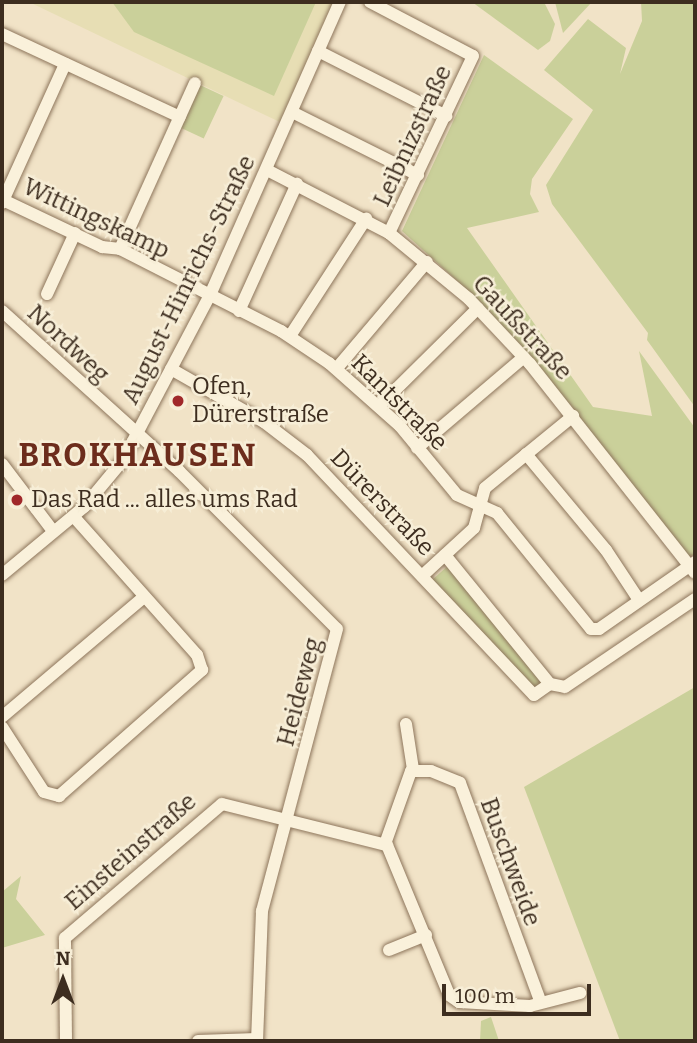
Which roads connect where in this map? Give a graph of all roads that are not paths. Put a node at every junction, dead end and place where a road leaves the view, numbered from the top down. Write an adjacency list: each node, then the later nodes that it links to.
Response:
1 (340, 2): 4 (street, August-Hinrichs-Straße)
2 (370, 2): 8 (street, Leibnizstraße)
3 (2, 34): 5 (street)
4 (318, 51): 7 (street, August-Hinrichs-Straße); 8 (street)
5 (65, 64): 9 (street); 13 (street)
6 (195, 83): 9 (street)
7 (292, 112): 10 (street, August-Hinrichs-Straße); 11 (street)
8 (446, 116): 11 (street, Leibnizstraße)
9 (180, 117): 17 (street)
10 (267, 170): 12 (street, Gaußstraße); 20 (street, August-Hinrichs-Straße)
11 (418, 175): 16 (street, Leibnizstraße)
12 (297, 184): 14 (street, Gaußstraße); 23 (street)
13 (2, 201): 15 (street, Wittingskamp)
14 (366, 219): 16 (street, Gaußstraße); 24 (street)
15 (75, 233): 17 (street, Wittingskamp); 19 (street)
16 (389, 233): 18 (street, Gaußstraße)
17 (120, 249): 20 (street, Wittingskamp)
18 (426, 262): 21 (street, Gaußstraße); 26 (street)
19 (47, 294)
20 (210, 295): 23 (street, Kantstraße); 27 (street, August-Hinrichs-Straße)
21 (478, 308): 25 (street, Gaußstraße); 28 (street)
22 (2, 311): 30 (street, Nordweg)
23 (239, 311): 24 (street, Kantstraße)
24 (290, 336): 26 (street, Kantstraße)
25 (524, 357): 29 (street, Gaußstraße); 31 (street)
26 (337, 368): 28 (street, Kantstraße)
27 (176, 372): 30 (street, August-Hinrichs-Straße); 40 (street, Dürerstraße)
28 (379, 406): 31 (street, Kantstraße)
29 (573, 416): 32 (street); 38 (street, Gaußstraße)
30 (137, 434): 35 (street, August-Hinrichs-Straße); 49 (street, Heideweg)
31 (417, 448): 34 (street, Kantstraße)
32 (526, 454): 34 (street); 43 (street)
33 (2, 464): 36 (street)
34 (478, 506): 37 (street); 43 (street, Kantstraße)
35 (74, 517): 36 (street, August-Hinrichs-Straße); 41 (street)
36 (53, 531): 39 (street, August-Hinrichs-Straße)
37 (445, 555): 40 (street); 44 (street)
38 (694, 567): 43 (street)
39 (2, 575)
40 (422, 576): 44 (street, Dürerstraße)
41 (144, 597): 45 (street); 47 (street)
42 (695, 599): 44 (street)
43 (639, 600)
44 (550, 684)
45 (2, 717)
46 (406, 724): 48 (street)
47 (2, 727)
48 (413, 769): 50 (street); 54 (street, Buschweide)
49 (287, 820): 50 (street); 55 (street, Heideweg); 56 (street, Einsteinstraße)
50 (385, 844): 51 (street)
51 (426, 935): 52 (street); 54 (street)
52 (389, 950)
53 (580, 993): 54 (street)
54 (540, 1002)
55 (257, 1040): 57 (street)
56 (66, 1041)
57 (198, 1041)

